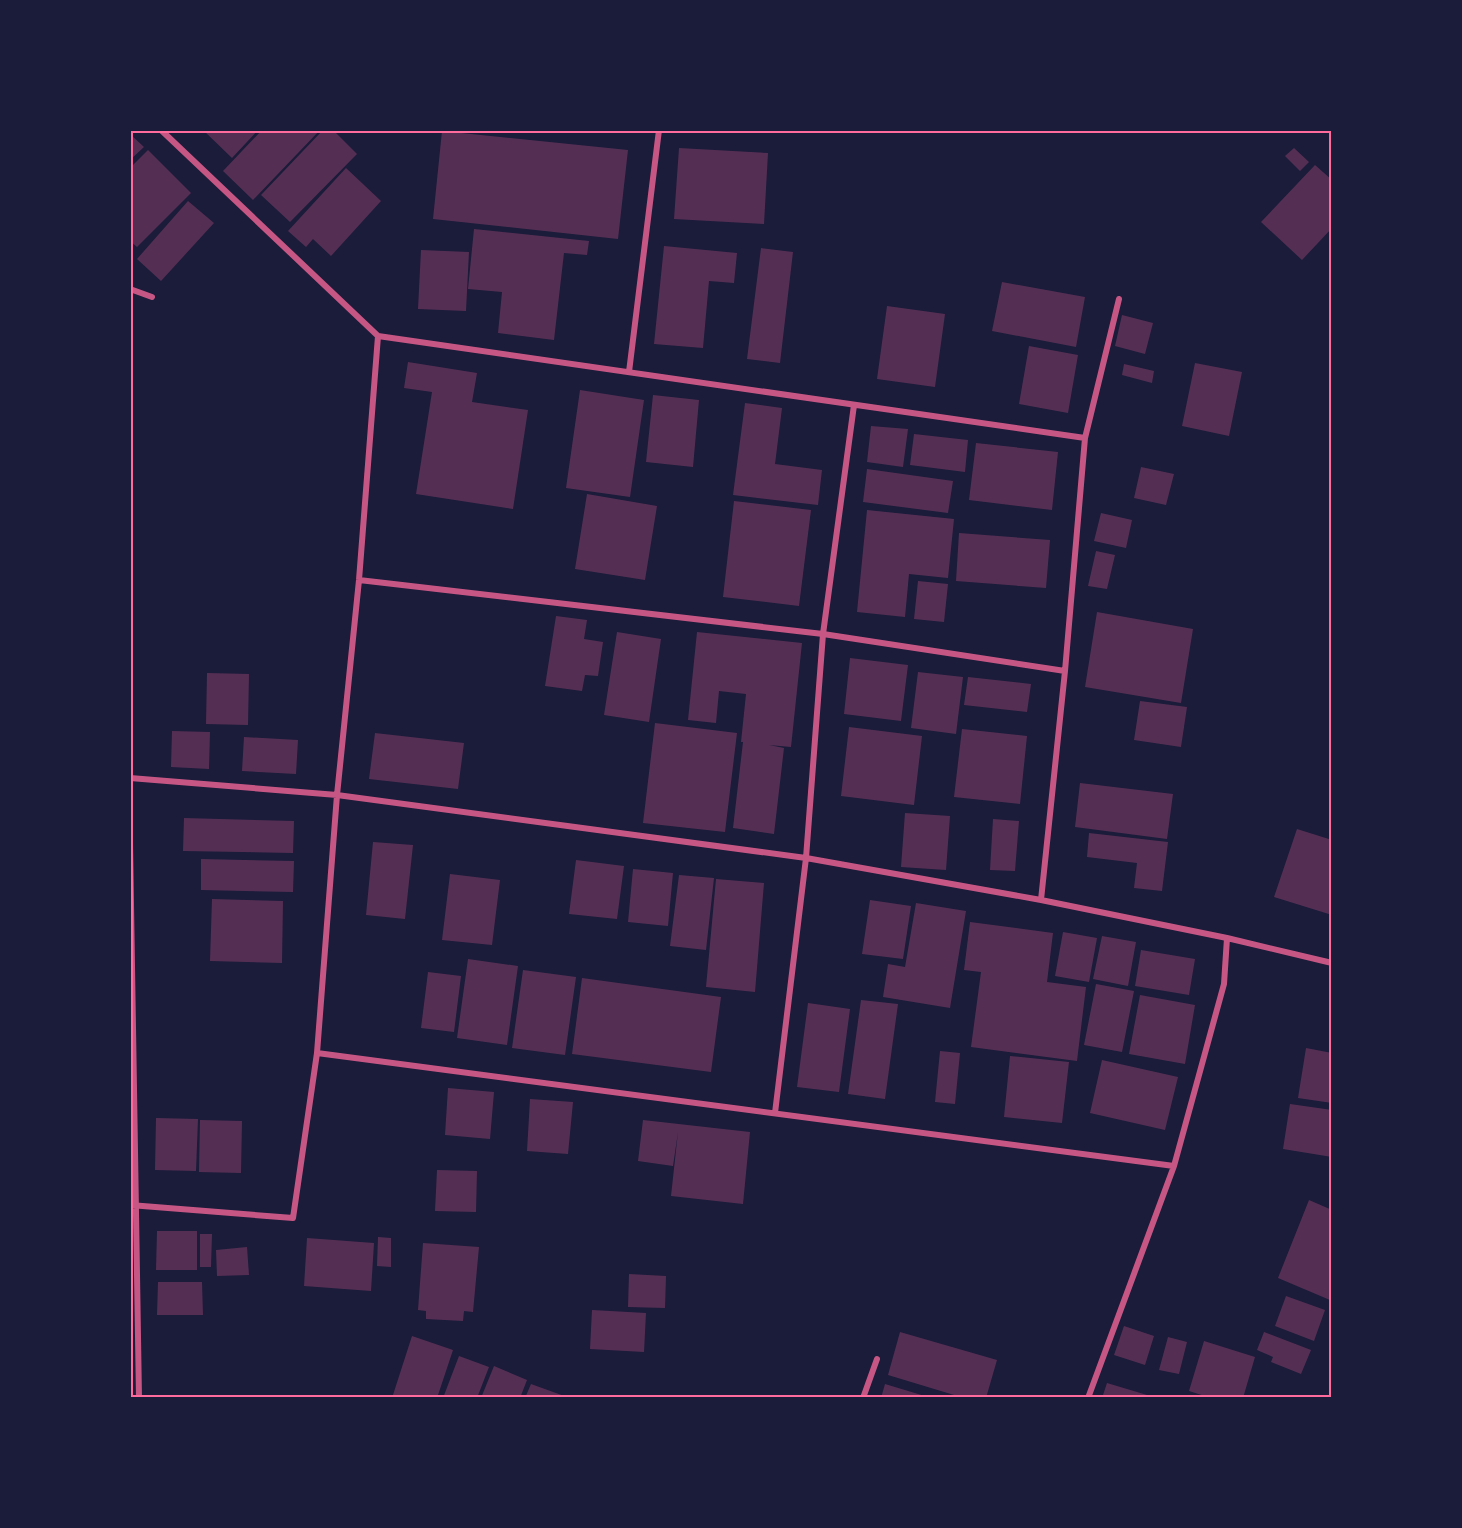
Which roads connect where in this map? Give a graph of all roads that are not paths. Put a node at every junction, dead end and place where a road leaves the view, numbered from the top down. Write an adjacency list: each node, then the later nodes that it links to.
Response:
1 (161, 130): 6 (street)
2 (659, 130): 7 (street)
3 (130, 290): 4 (street)
4 (152, 297)
5 (1119, 299): 9 (street)
6 (378, 336): 7 (street); 10 (street)
7 (629, 372): 8 (street)
8 (854, 405): 9 (street); 11 (street)
9 (1085, 438): 12 (street)
10 (359, 580): 11 (street); 14 (street)
11 (823, 634): 12 (street); 16 (street)
12 (1065, 671): 17 (street)
13 (130, 778): 14 (street)
14 (337, 795): 16 (street); 20 (street)
15 (130, 842): 23 (street)
16 (806, 858): 17 (street); 21 (street)
17 (1041, 900): 18 (street)
18 (1227, 939): 19 (street); 22 (street)
19 (1332, 963)
20 (317, 1053): 21 (street); 23 (street)
21 (775, 1113): 22 (street)
22 (1174, 1166): 27 (street)
23 (133, 1205): 25 (street)
24 (877, 1359): 26 (street)
25 (139, 1398)
26 (863, 1398)
27 (1088, 1398)

